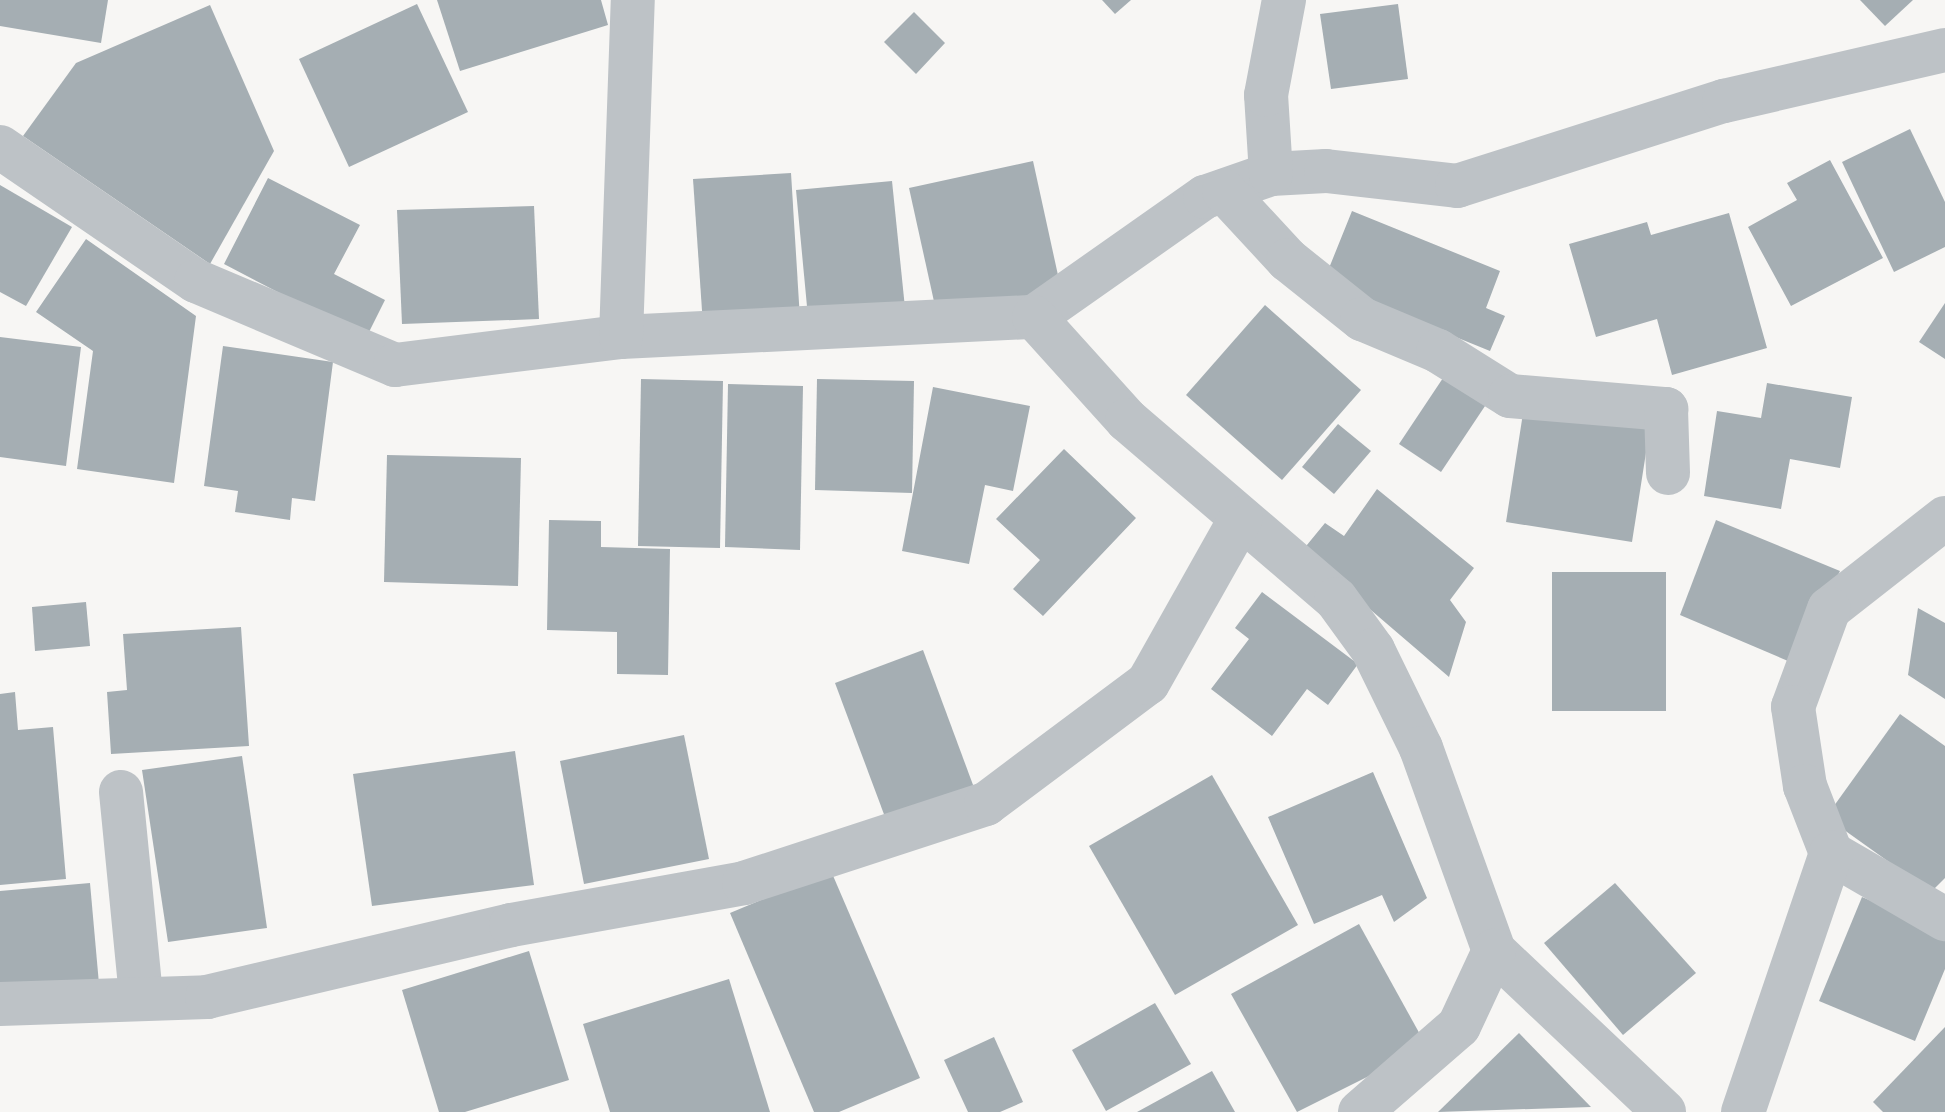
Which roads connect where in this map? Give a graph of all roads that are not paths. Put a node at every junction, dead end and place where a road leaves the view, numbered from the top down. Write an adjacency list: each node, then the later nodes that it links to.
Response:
1 (633, 0): 8 (street)
2 (1284, 0): 5 (street)
3 (1945, 50): 5 (street)
4 (0, 147): 8 (street)
5 (1271, 174): 6 (street)
6 (1224, 191): 7 (street); 9 (street)
7 (1034, 317): 8 (street); 10 (street)
8 (621, 337)
9 (1668, 473)
10 (1241, 518): 15 (street); 16 (street)
11 (1945, 518): 13 (street)
12 (121, 792): 16 (street)
13 (1831, 853): 14 (street); 20 (street)
14 (1945, 919)
15 (1494, 951): 18 (street); 19 (street)
16 (141, 996): 17 (street)
17 (0, 1004)
18 (1360, 1112)
19 (1664, 1112)
20 (1743, 1112)

